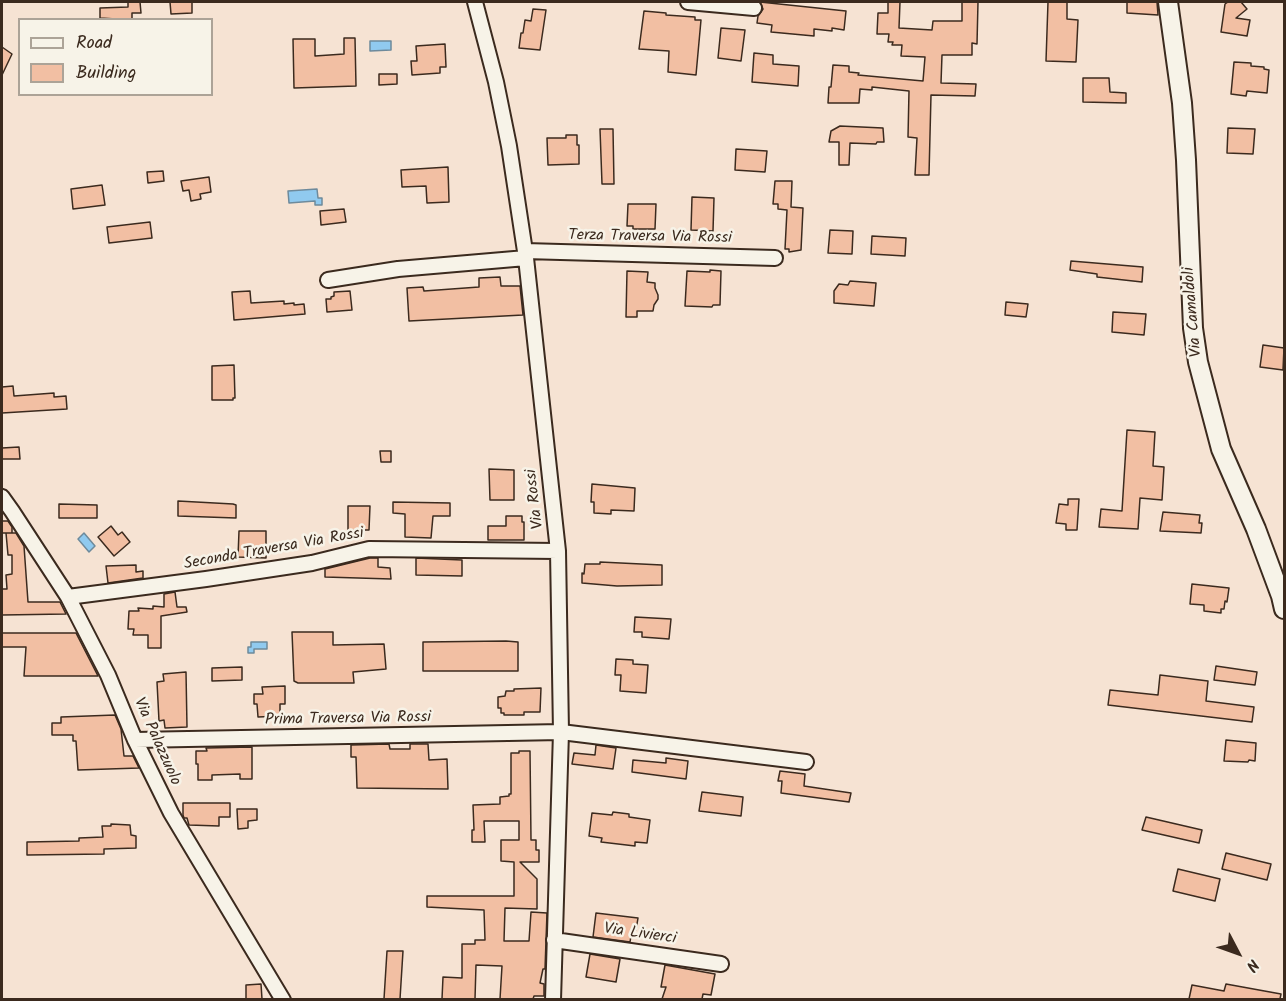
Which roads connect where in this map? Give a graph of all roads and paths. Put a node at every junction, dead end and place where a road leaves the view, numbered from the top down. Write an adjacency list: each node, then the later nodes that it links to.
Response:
1 (475, 2): 5 (street, Via Rossi)
2 (688, 2): 4 (street)
3 (1168, 2): 11 (street, Via Camaldoli)
4 (754, 8)
5 (525, 255): 6 (street, Terza Traversa Via Rossi); 7 (street, Terza Traversa Via Rossi); 9 (street, Via Rossi)
6 (775, 258)
7 (328, 280)
8 (2, 497): 10 (street, Via Palazzuolo)
9 (558, 551): 10 (street, Seconda Traversa Via Rossi); 12 (street, Via Rossi)
10 (68, 597): 13 (street, Via Palazzuolo)
11 (1284, 609)
12 (561, 732): 13 (street, Prima Traversa Via Rossi); 14 (street, Prima Traversa Via Rossi); 15 (street, Via Rossi)
13 (135, 740): 17 (street, Via Palazzuolo)
14 (806, 762)
15 (554, 940): 16 (street, Via Livierci); 18 (street, Via Rossi)
16 (721, 963)
17 (283, 999)
18 (553, 999)

